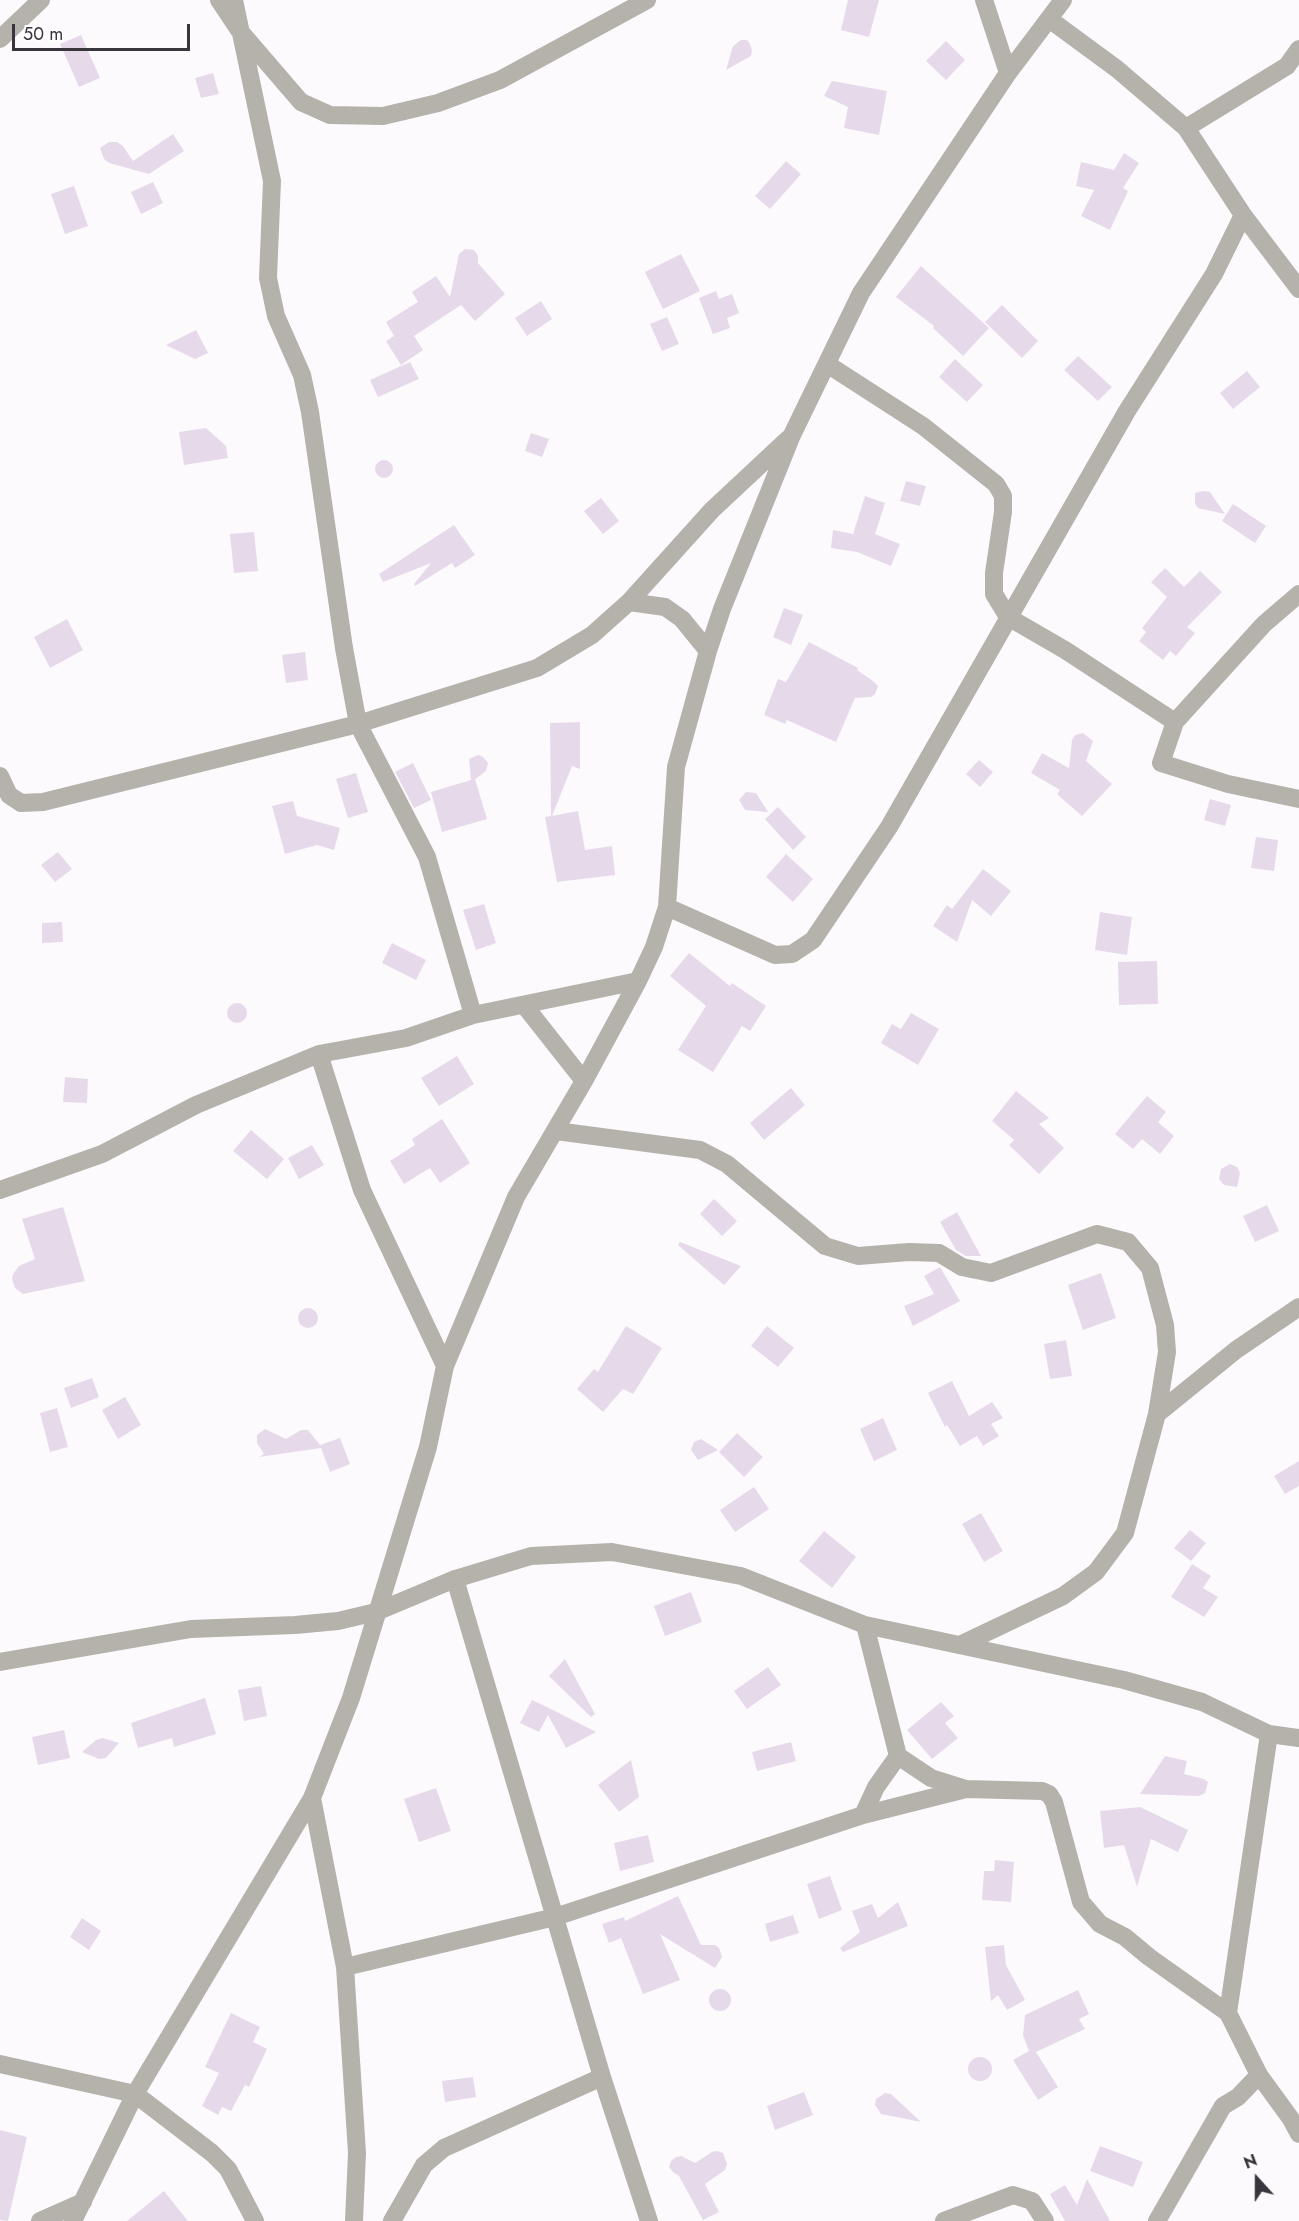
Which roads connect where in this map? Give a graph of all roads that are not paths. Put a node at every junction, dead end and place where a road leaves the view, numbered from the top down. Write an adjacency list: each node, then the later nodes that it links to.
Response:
1 (41, 0): 9 (street)
2 (219, 0): 8 (street)
3 (234, 0): 8 (street)
4 (647, 0): 8 (street)
5 (984, 0): 12 (street)
6 (1063, 0): 7 (street)
7 (1049, 19): 12 (street); 13 (street)
8 (239, 30): 23 (street)
9 (0, 39)
10 (1299, 49): 11 (street)
11 (1293, 70): 13 (street)
12 (1008, 73): 16 (street)
13 (1186, 128): 14 (street)
14 (1243, 215): 15 (street); 20 (street)
15 (1299, 289)
16 (827, 364): 17 (street); 20 (street)
17 (792, 435): 19 (street); 21 (street)
18 (1299, 594): 22 (street)
19 (629, 602): 21 (street); 23 (street)
20 (1008, 616): 22 (street); 26 (street)
21 (708, 651): 26 (street)
22 (1175, 722): 25 (street)
23 (358, 724): 24 (street); 29 (street)
24 (0, 776)
25 (1299, 799)
26 (667, 907): 27 (street)
27 (638, 981): 28 (street); 31 (street)
28 (524, 1005): 29 (street); 31 (street)
29 (473, 1015): 30 (street)
30 (319, 1054): 33 (street); 35 (street)
31 (584, 1081): 32 (street)
32 (556, 1131): 35 (street); 36 (street)
33 (0, 1190)
34 (1299, 1307): 36 (street)
35 (445, 1366): 38 (street)
36 (1157, 1414): 40 (street)
37 (455, 1579): 38 (street); 39 (street); 48 (street)
38 (376, 1612): 41 (street); 46 (street)
39 (865, 1625): 40 (street); 44 (street)
40 (960, 1645): 42 (street)
41 (0, 1662)
42 (1269, 1734): 43 (street); 50 (street)
43 (1299, 1738)
44 (898, 1756): 45 (street); 47 (street)
45 (966, 1789): 47 (street); 50 (street)
46 (312, 1798): 49 (street); 54 (street)
47 (863, 1815): 48 (street)
48 (555, 1917): 49 (street); 53 (street)
49 (345, 1966): 60 (street)
50 (1227, 2013): 52 (street)
51 (0, 2064): 54 (street)
52 (1259, 2075): 55 (street); 65 (street)
53 (602, 2077): 61 (street); 62 (street)
54 (135, 2094): 56 (street); 59 (street)
55 (1299, 2134)
56 (83, 2202): 57 (street); 58 (street)
57 (40, 2221)
58 (73, 2221)
59 (255, 2221)
60 (354, 2221)
61 (392, 2221)
62 (649, 2221)
63 (944, 2221): 64 (street)
64 (1045, 2221)
65 (1157, 2221)

